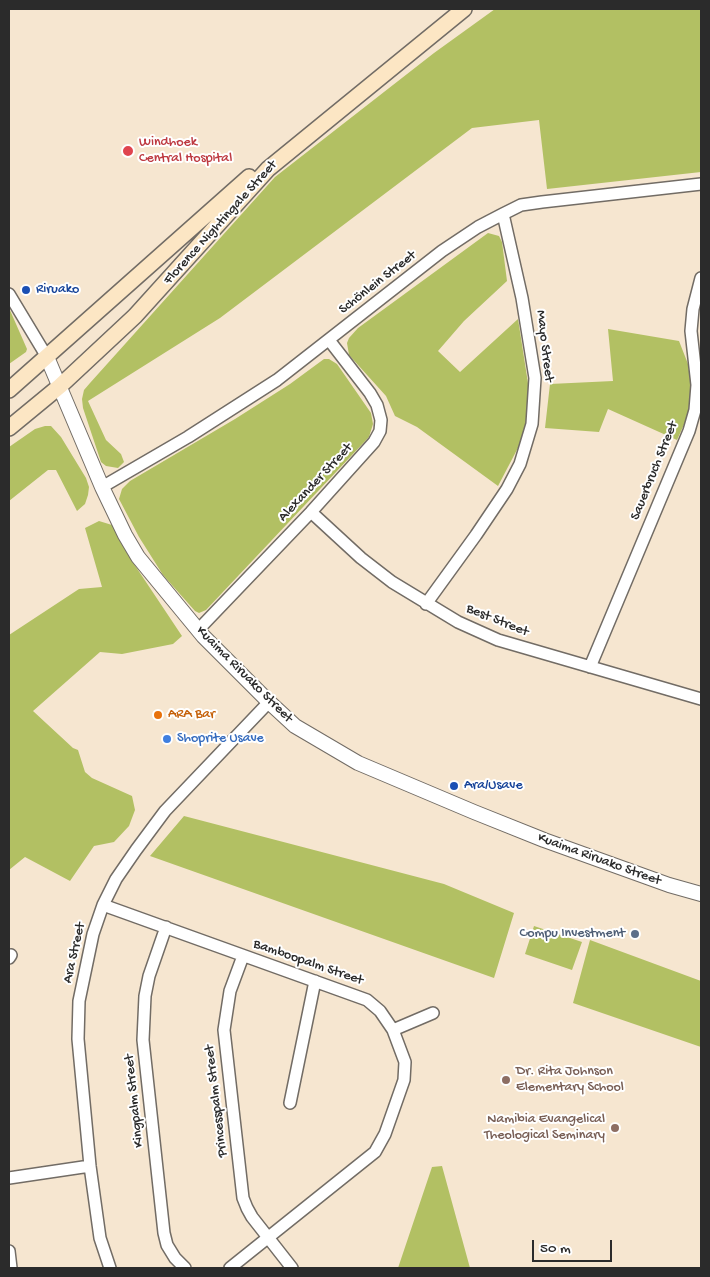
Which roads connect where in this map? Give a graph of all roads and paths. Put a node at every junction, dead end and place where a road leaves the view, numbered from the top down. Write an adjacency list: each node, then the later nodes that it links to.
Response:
1 (453, 9): 8 (main road, Florence Nightingale Street)
2 (464, 9): 9 (main road, Florence Nightingale Street)
3 (701, 184): 4 (street, Schönlein Street)
4 (503, 214): 7 (street, Schönlein Street); 14 (street, Mayo Street)
5 (701, 278): 16 (street, Sauerbruch Street)
6 (9, 294): 8 (street, Kuaima Riruako Street)
7 (329, 340): 12 (street, Schönlein Street); 13 (street, Alexander Street)
8 (47, 357): 9 (street, Kuaima Riruako Street); 10 (main road, Florence Nightingale Street)
9 (60, 386): 11 (main road, Florence Nightingale Street); 12 (street, Kuaima Riruako Street)
10 (9, 390)
11 (9, 428)
12 (102, 487): 15 (street, Kuaima Riruako Street)
13 (311, 512): 14 (street, Best Street); 15 (street, Alexander Street)
14 (426, 604): 16 (street, Best Street)
15 (198, 630): 18 (street, Kuaima Riruako Street)
16 (590, 667): 17 (street, Best Street)
17 (701, 699)
18 (269, 702): 19 (street, Kuaima Riruako Street); 20 (street, Ara Street)
19 (701, 894)
20 (103, 905): 21 (street, Bamboopalm Street); 27 (street, Ara Street)
21 (166, 928): 22 (street, Bamboopalm Street); 33 (street, Kingpalm Street)
22 (243, 956): 23 (street, Bamboopalm Street); 29 (street, Princesspalm Street)
23 (316, 981): 25 (street, Bamboopalm Street); 26 (street)
24 (433, 1013): 25 (street)
25 (393, 1030): 29 (street, Bamboopalm Street)
26 (290, 1103)
27 (90, 1166): 28 (street); 32 (street, Ara Street)
28 (9, 1178)
29 (268, 1238): 34 (street, Bamboopalm Street); 35 (street, Princesspalm Street)
30 (9, 1251): 31 (street)
31 (11, 1268)
32 (110, 1268)
33 (185, 1268)
34 (230, 1268)
35 (292, 1268)

